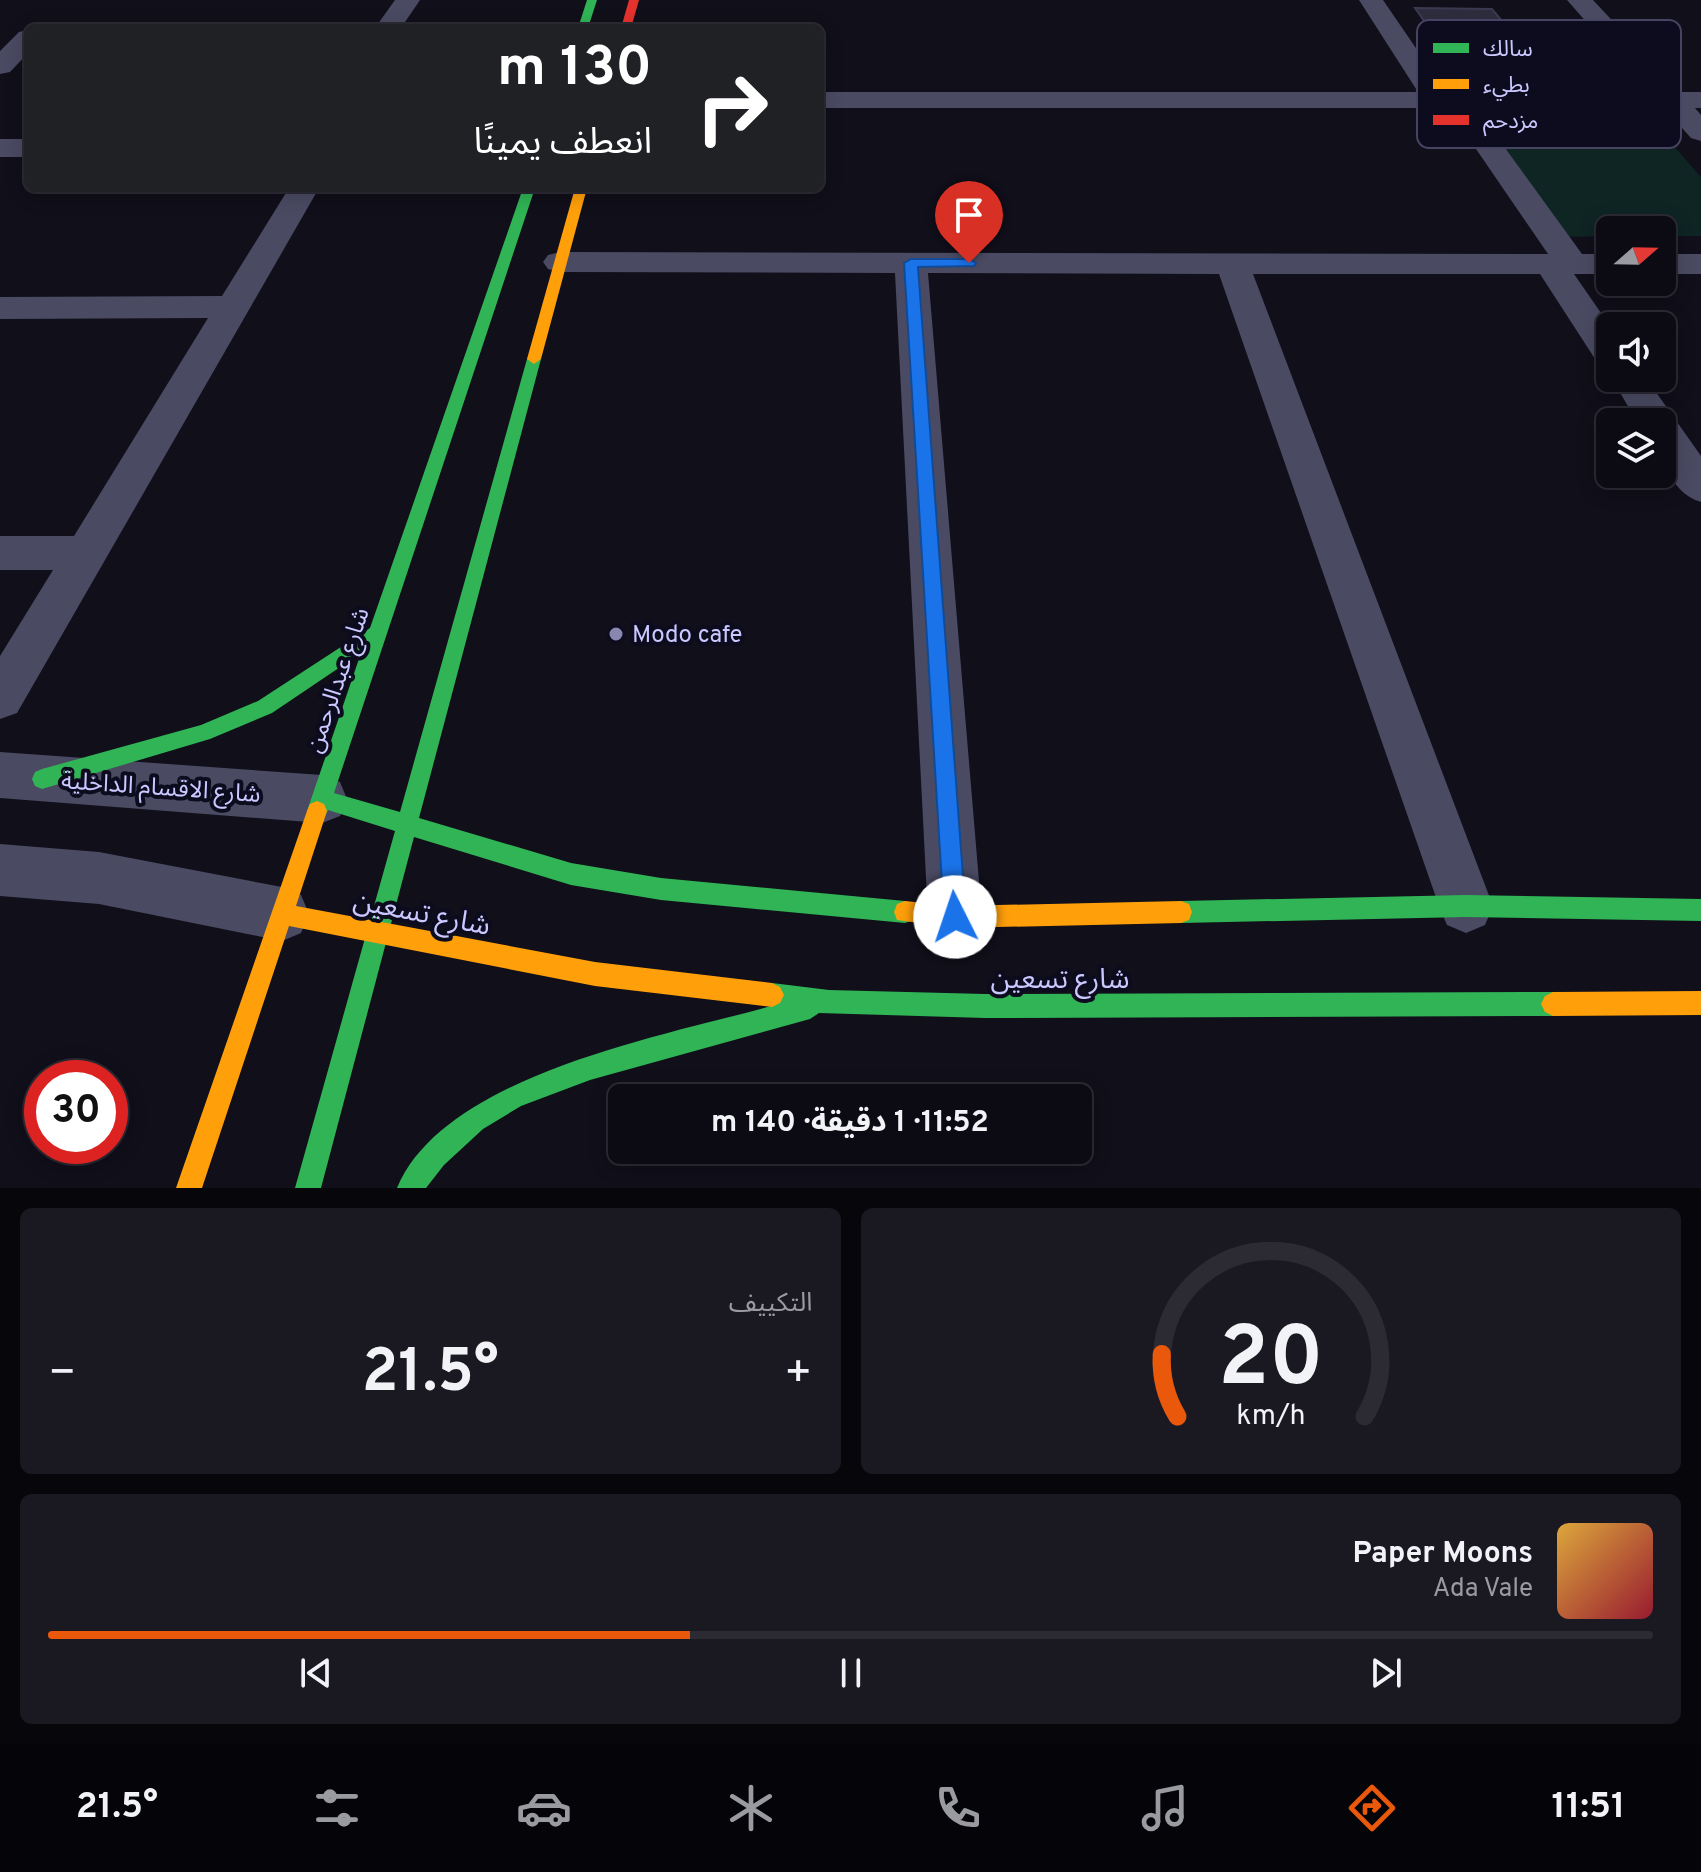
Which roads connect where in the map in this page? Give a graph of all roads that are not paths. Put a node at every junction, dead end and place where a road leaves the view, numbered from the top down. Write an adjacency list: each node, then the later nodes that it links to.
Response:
1 (408, 0): 7 (street)
2 (592, 0): 8 (main road)
3 (634, 0): 9 (main road)
4 (1371, 0): 13 (street)
5 (1579, 0): 6 (street)
6 (1598, 20)
7 (391, 24)
8 (584, 24)
9 (627, 24)
10 (0, 37): 11 (street)
11 (24, 37)
12 (24, 41): 14 (street)
13 (1417, 61)
14 (0, 66)
15 (1417, 99): 16 (street)
16 (824, 100)
17 (1681, 110): 18 (street)
18 (1701, 132)
19 (0, 148): 20 (street)
20 (24, 148)
21 (1480, 148): 28 (street)
22 (302, 192): 32 (street)
23 (528, 192): 39 (main road, شارع عبدالرحمن)
24 (580, 192): 25 (main road)
25 (560, 262): 26 (street); 43 (main road)
26 (911, 263): 27 (street); 48 (street)
27 (1232, 263): 28 (street); 45 (street)
28 (1561, 264): 29 (street); 34 (street)
29 (1596, 264)
30 (1676, 264): 31 (street)
31 (1701, 264)
32 (233, 307): 33 (street); 38 (street)
33 (0, 308)
34 (1596, 328)
35 (1676, 450): 36 (street)
36 (1701, 487)
37 (0, 553): 38 (street)
38 (87, 553): 40 (street)
39 (380, 631): 41 (main road); 42 (main road, شارع عبدالرحمن)
40 (0, 698)
41 (21, 777): 42 (street, شارع الاقسام الداخلية)
42 (322, 799): 43 (main road); 47 (main road, شارع عبدالرحمن)
43 (405, 825): 48 (main road); 49 (main road)
44 (0, 870): 47 (street)
45 (1466, 906): 46 (main road); 48 (main road)
46 (1701, 910)
47 (282, 914): 49 (main road, شارع تسعين); 52 (main road, شارع عبدالرحمن)
48 (955, 917)
49 (377, 931): 50 (main road, شارع تسعين); 53 (main road)
50 (829, 1002): 51 (main road, شارع تسعين); 54 (main road)
51 (1701, 1003)
52 (189, 1188)
53 (308, 1188)
54 (410, 1188)

